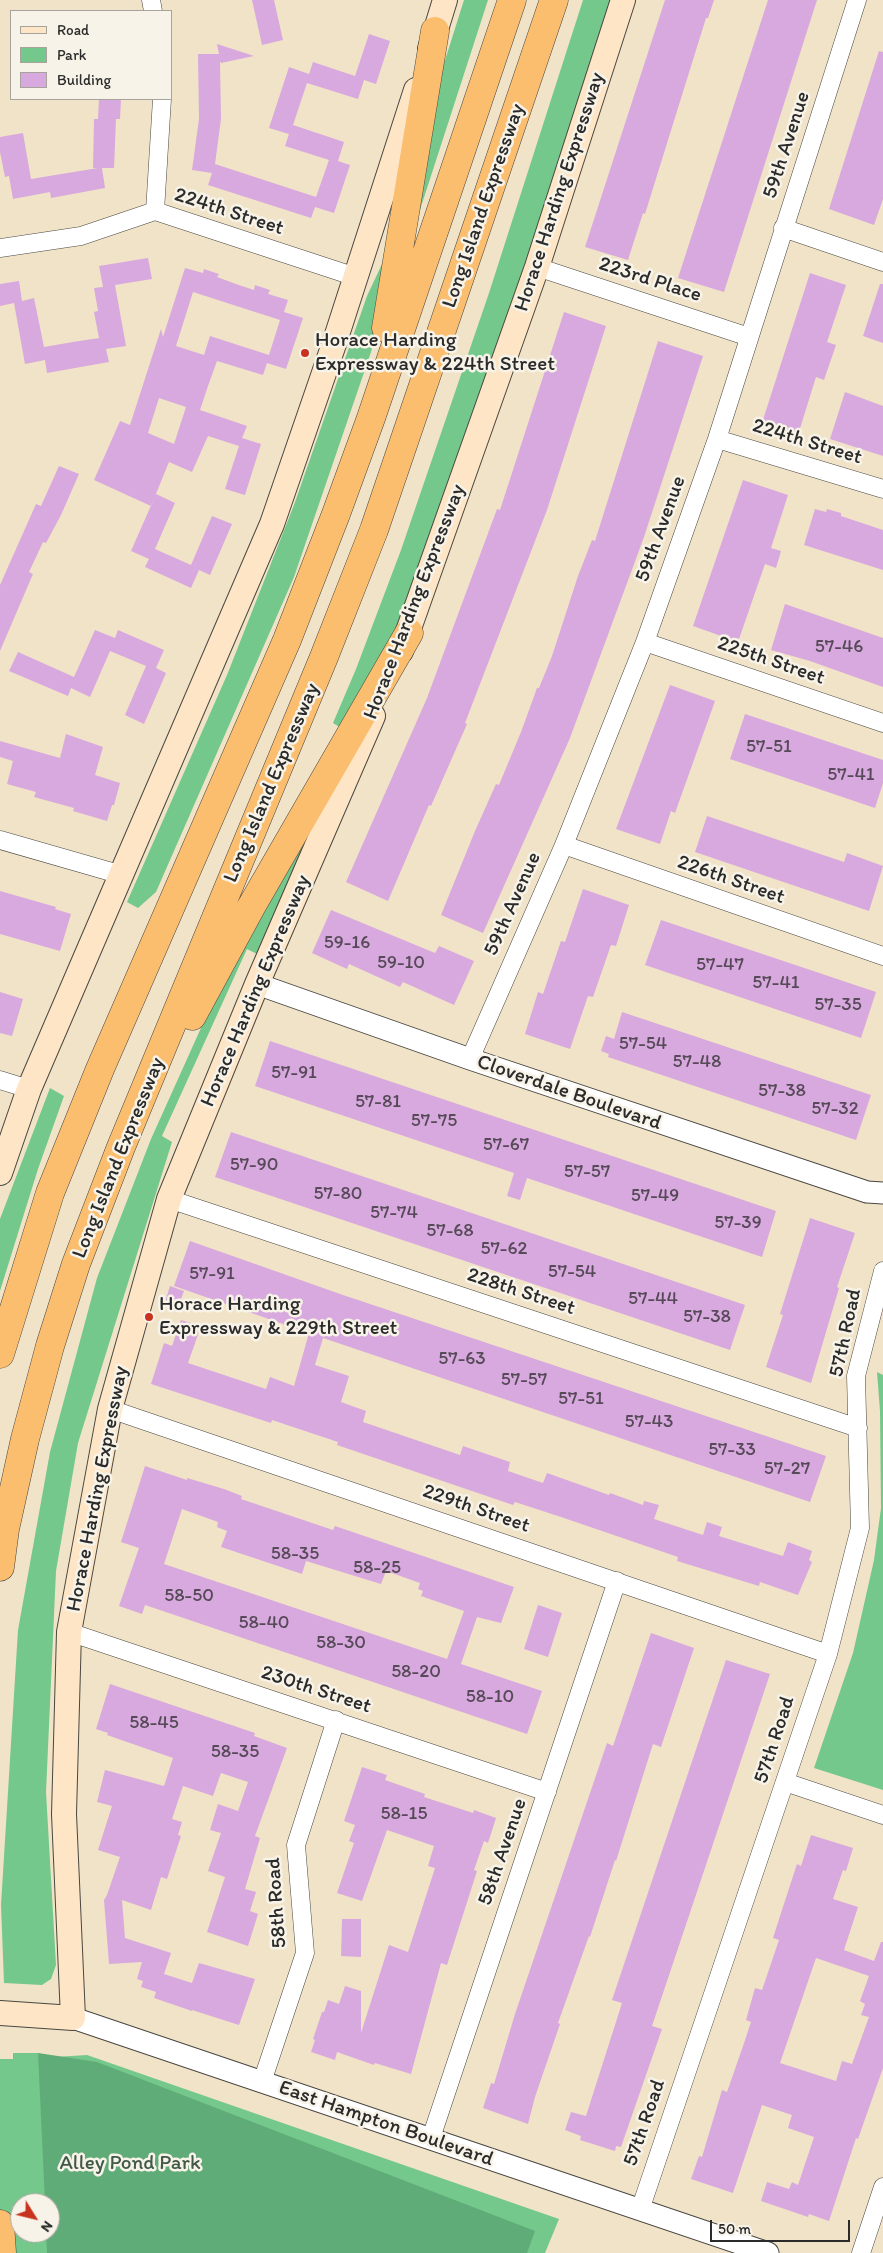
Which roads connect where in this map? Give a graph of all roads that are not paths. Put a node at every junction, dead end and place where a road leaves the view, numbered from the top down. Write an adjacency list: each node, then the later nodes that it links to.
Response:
1 (445, 0): 6 (main road)
2 (512, 0): 17 (highway, Long Island Expressway)
3 (554, 0): 29 (highway, Long Island Expressway)
4 (623, 0): 12 (main road, Horace Harding Expressway)
5 (857, 0): 9 (street, 59th Avenue)
6 (436, 31): 13 (main road); 17 (highway)
7 (162, 100): 8 (street)
8 (155, 211): 10 (street, 224th Street); 13 (street, 224th Street)
9 (783, 228): 11 (street); 14 (street, 59th Avenue)
10 (0, 248)
11 (883, 262)
12 (537, 267): 14 (street, 223rd Place); 18 (main road, Horace Harding Expressway)
13 (356, 277): 23 (main road)
14 (749, 337): 15 (street, 59th Avenue)
15 (717, 439): 16 (street, 224th Street); 19 (street, 59th Avenue)
16 (883, 489)
17 (336, 514): 34 (highway, Long Island Expressway)
18 (408, 633): 25 (main road, Horace Harding Expressway); 29 (highway)
19 (645, 642): 20 (street, 225th Street); 22 (street, 59th Avenue)
20 (883, 723)
21 (0, 840): 23 (street)
22 (564, 845): 24 (street, 226th Street); 26 (street, 59th Avenue)
23 (122, 875): 28 (main road)
24 (883, 956)
25 (257, 984): 26 (street, Cloverdale Boulevard); 32 (main road, Horace Harding Expressway)
26 (470, 1060): 31 (street, Cloverdale Boulevard)
27 (0, 1080): 28 (street)
28 (29, 1089): 30 (main road)
29 (121, 1147): 37 (highway, Long Island Expressway)
30 (0, 1173)
31 (883, 1193)
32 (169, 1199): 35 (main road, Horace Harding Expressway); 36 (street, 228th Street)
33 (883, 1271): 36 (street, 57th Road)
34 (1, 1347)
35 (110, 1409): 38 (street, 229th Street); 39 (main road, Horace Harding Expressway)
36 (858, 1428): 40 (street, 57th Road)
37 (0, 1567)
38 (617, 1580): 40 (street, 229th Street); 43 (street, 58th Avenue)
39 (70, 1632): 41 (street, 230th Street); 46 (main road, Horace Harding Expressway)
40 (828, 1654): 42 (street, 57th Road)
41 (336, 1720): 43 (street, 230th Street); 47 (street, 58th Road)
42 (786, 1782): 44 (street); 50 (street, 57th Road)
43 (547, 1792): 48 (street, 58th Avenue)
44 (883, 1815)
45 (0, 2013): 46 (main road, East Hampton Boulevard)
46 (73, 2018): 47 (street, East Hampton Boulevard)
47 (262, 2082): 48 (street, East Hampton Boulevard)
48 (430, 2138): 50 (street, East Hampton Boulevard)
49 (883, 2188): 54 (street)
50 (640, 2210): 53 (street, East Hampton Boulevard)
51 (0, 2224): 52 (highway)
52 (2, 2253)
53 (768, 2253)
54 (861, 2253)

